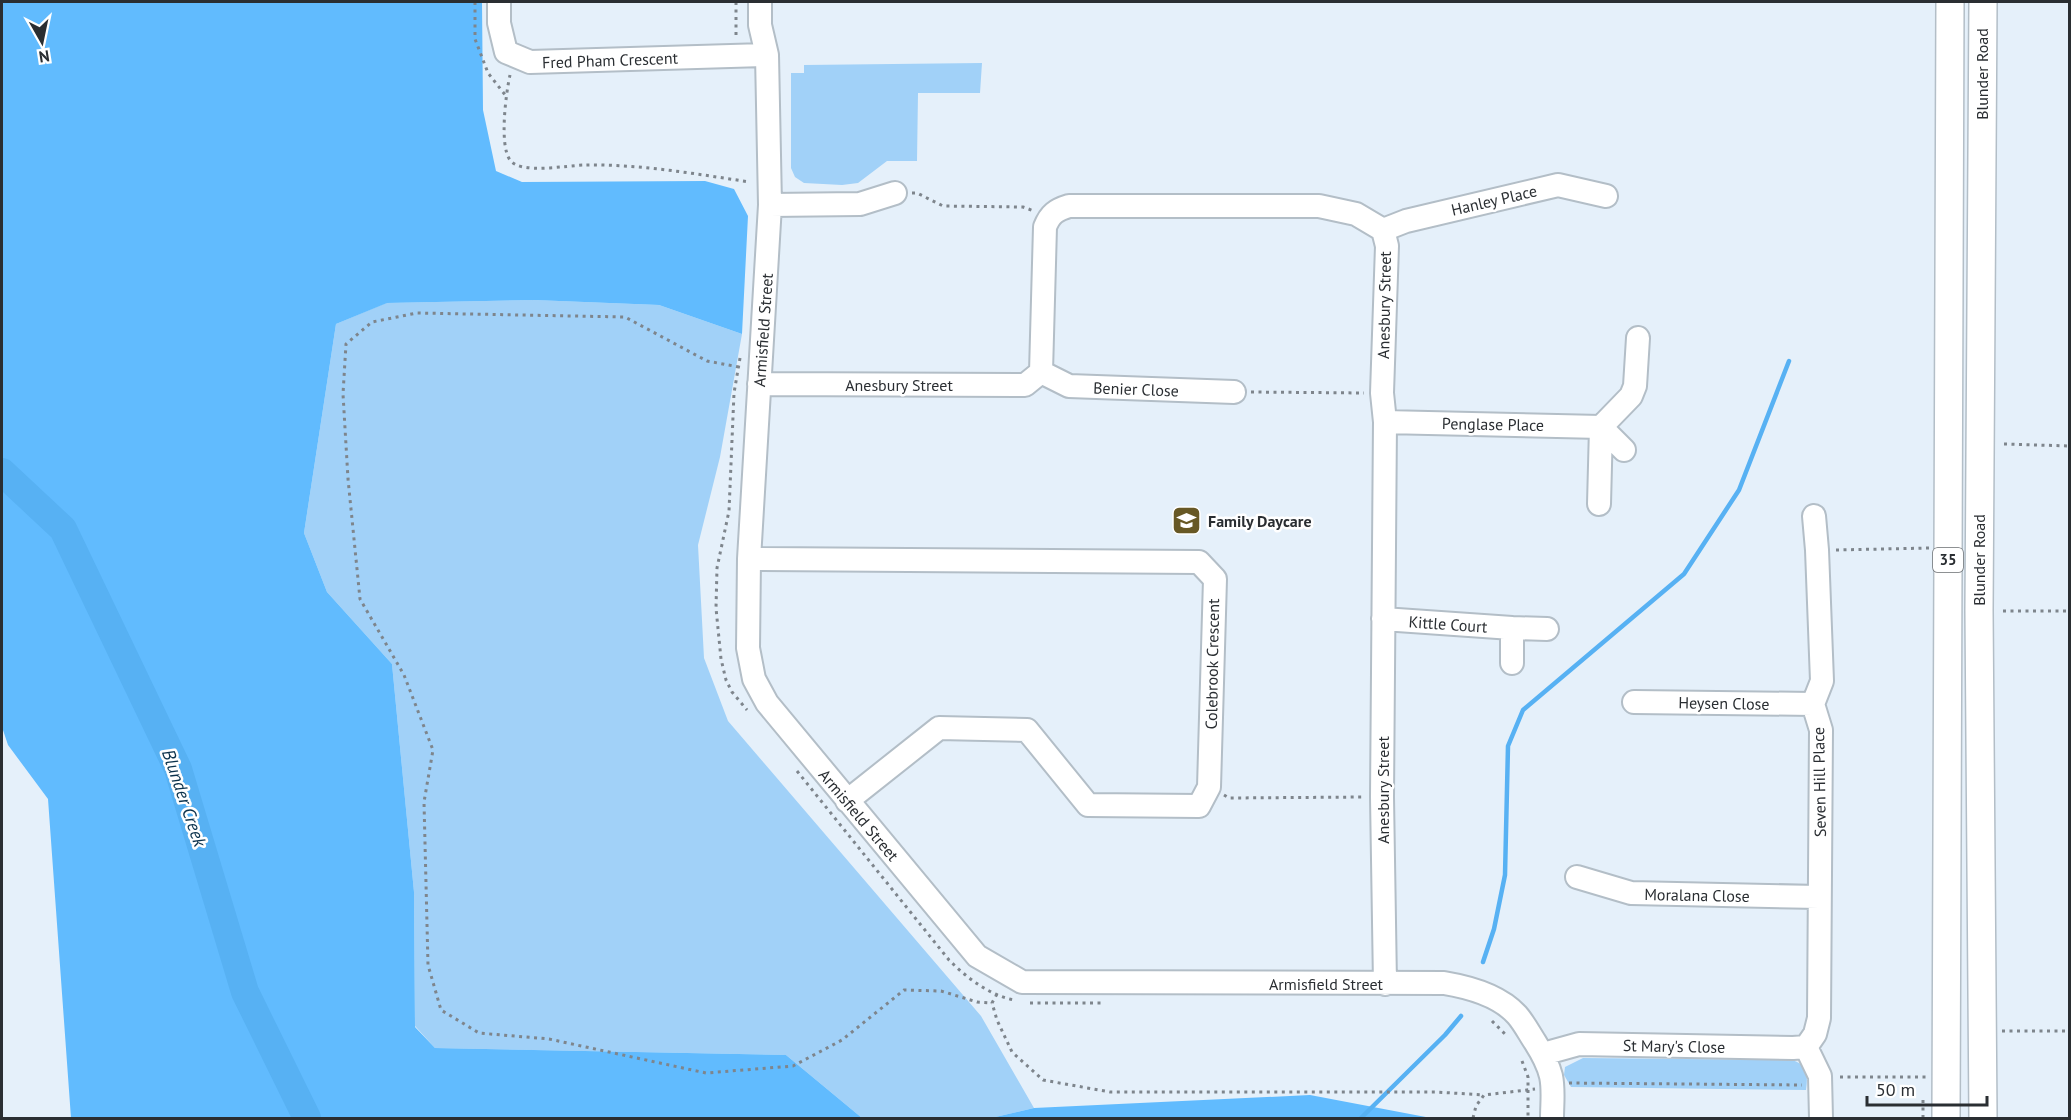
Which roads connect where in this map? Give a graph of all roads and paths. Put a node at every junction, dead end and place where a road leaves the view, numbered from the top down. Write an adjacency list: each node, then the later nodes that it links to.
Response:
1 (475, 2): 10 (path)
2 (499, 2): 8 (street)
3 (736, 2): 9 (path)
4 (760, 2): 7 (street, Armisfield Street)
5 (1950, 2): 31 (main road, Blunder Road / 35)
6 (1983, 2): 73 (main road, Blunder Road / 35)
7 (767, 55): 9 (street, Fred Pham Crescent); 14 (street, Armisfield Street)
8 (515, 56): 9 (street, Fred Pham Crescent); 10 (path)
9 (736, 56)
10 (507, 97): 11 (path)
11 (750, 192)
12 (895, 193): 14 (street); 15 (path)
13 (1606, 196): 16 (street, Hanley Place)
14 (770, 206): 21 (street, Armisfield Street)
15 (1049, 216): 16 (street, Anesbury Street); 20 (street)
16 (1383, 230): 23 (street, Anesbury Street)
17 (1638, 338): 25 (street)
18 (741, 357): 19 (path)
19 (739, 367): 42 (path); 53 (path)
20 (1041, 372): 21 (street, Anesbury Street); 22 (street, Benier Close)
21 (759, 384): 33 (street, Armisfield Street)
22 (1234, 392): 23 (path)
23 (1382, 393): 24 (street, Anesbury Street)
24 (1385, 422): 25 (street, Penglase Place); 36 (street, Anesbury Street)
25 (1601, 427): 28 (street); 29 (street)
26 (2004, 444): 27 (path)
27 (2070, 446)
28 (1624, 450)
29 (1599, 504)
30 (1814, 516): 32 (street, Seven Hill Place)
31 (1948, 548): 32 (path); 62 (main road, Blunder Road / 35)
32 (1817, 550): 41 (street, Seven Hill Place)
33 (749, 559): 44 (street, Colebrook Crescent); 46 (street, Armisfield Street)
34 (2003, 611): 35 (path)
35 (2070, 611)
36 (1383, 619): 37 (street, Kittle Court); 45 (street, Anesbury Street)
37 (1512, 628): 38 (street, Kittle Court); 39 (street, Kittle Court)
38 (1547, 629)
39 (1512, 663)
40 (1634, 702): 41 (street, Heysen Close)
41 (1813, 705): 48 (street, Seven Hill Place)
42 (751, 714)
43 (794, 768): 50 (path)
44 (1209, 787): 45 (path); 46 (street)
45 (1382, 797): 49 (street, Anesbury Street)
46 (847, 801): 49 (street, Armisfield Street)
47 (1577, 877): 48 (street, Moralana Close)
48 (1819, 897): 59 (street, Seven Hill Place)
49 (1385, 984): 60 (street, Armisfield Street)
50 (998, 994): 51 (path); 53 (path)
51 (1019, 1001)
52 (1028, 1002): 54 (path)
53 (992, 1003): 66 (path)
54 (1109, 1003)
55 (1490, 1018): 58 (path)
56 (2001, 1031): 57 (path)
57 (2070, 1031)
58 (1511, 1042)
59 (1806, 1047): 60 (street, St Mary's Close); 61 (street)
60 (1532, 1056): 63 (street, Armisfield Street); 64 (path)
61 (1820, 1076): 62 (path); 63 (path); 70 (street)
62 (1931, 1080): 72 (main road, Blunder Road / 35)
63 (1551, 1081): 64 (path); 69 (street, Armisfield Street)
64 (1528, 1090): 66 (path); 68 (path)
65 (1923, 1092): 71 (path)
66 (1484, 1095): 67 (path)
67 (1473, 1119)
68 (1528, 1119)
69 (1552, 1119)
70 (1821, 1119)
71 (1923, 1119)
72 (1946, 1119)
73 (1983, 1119)

